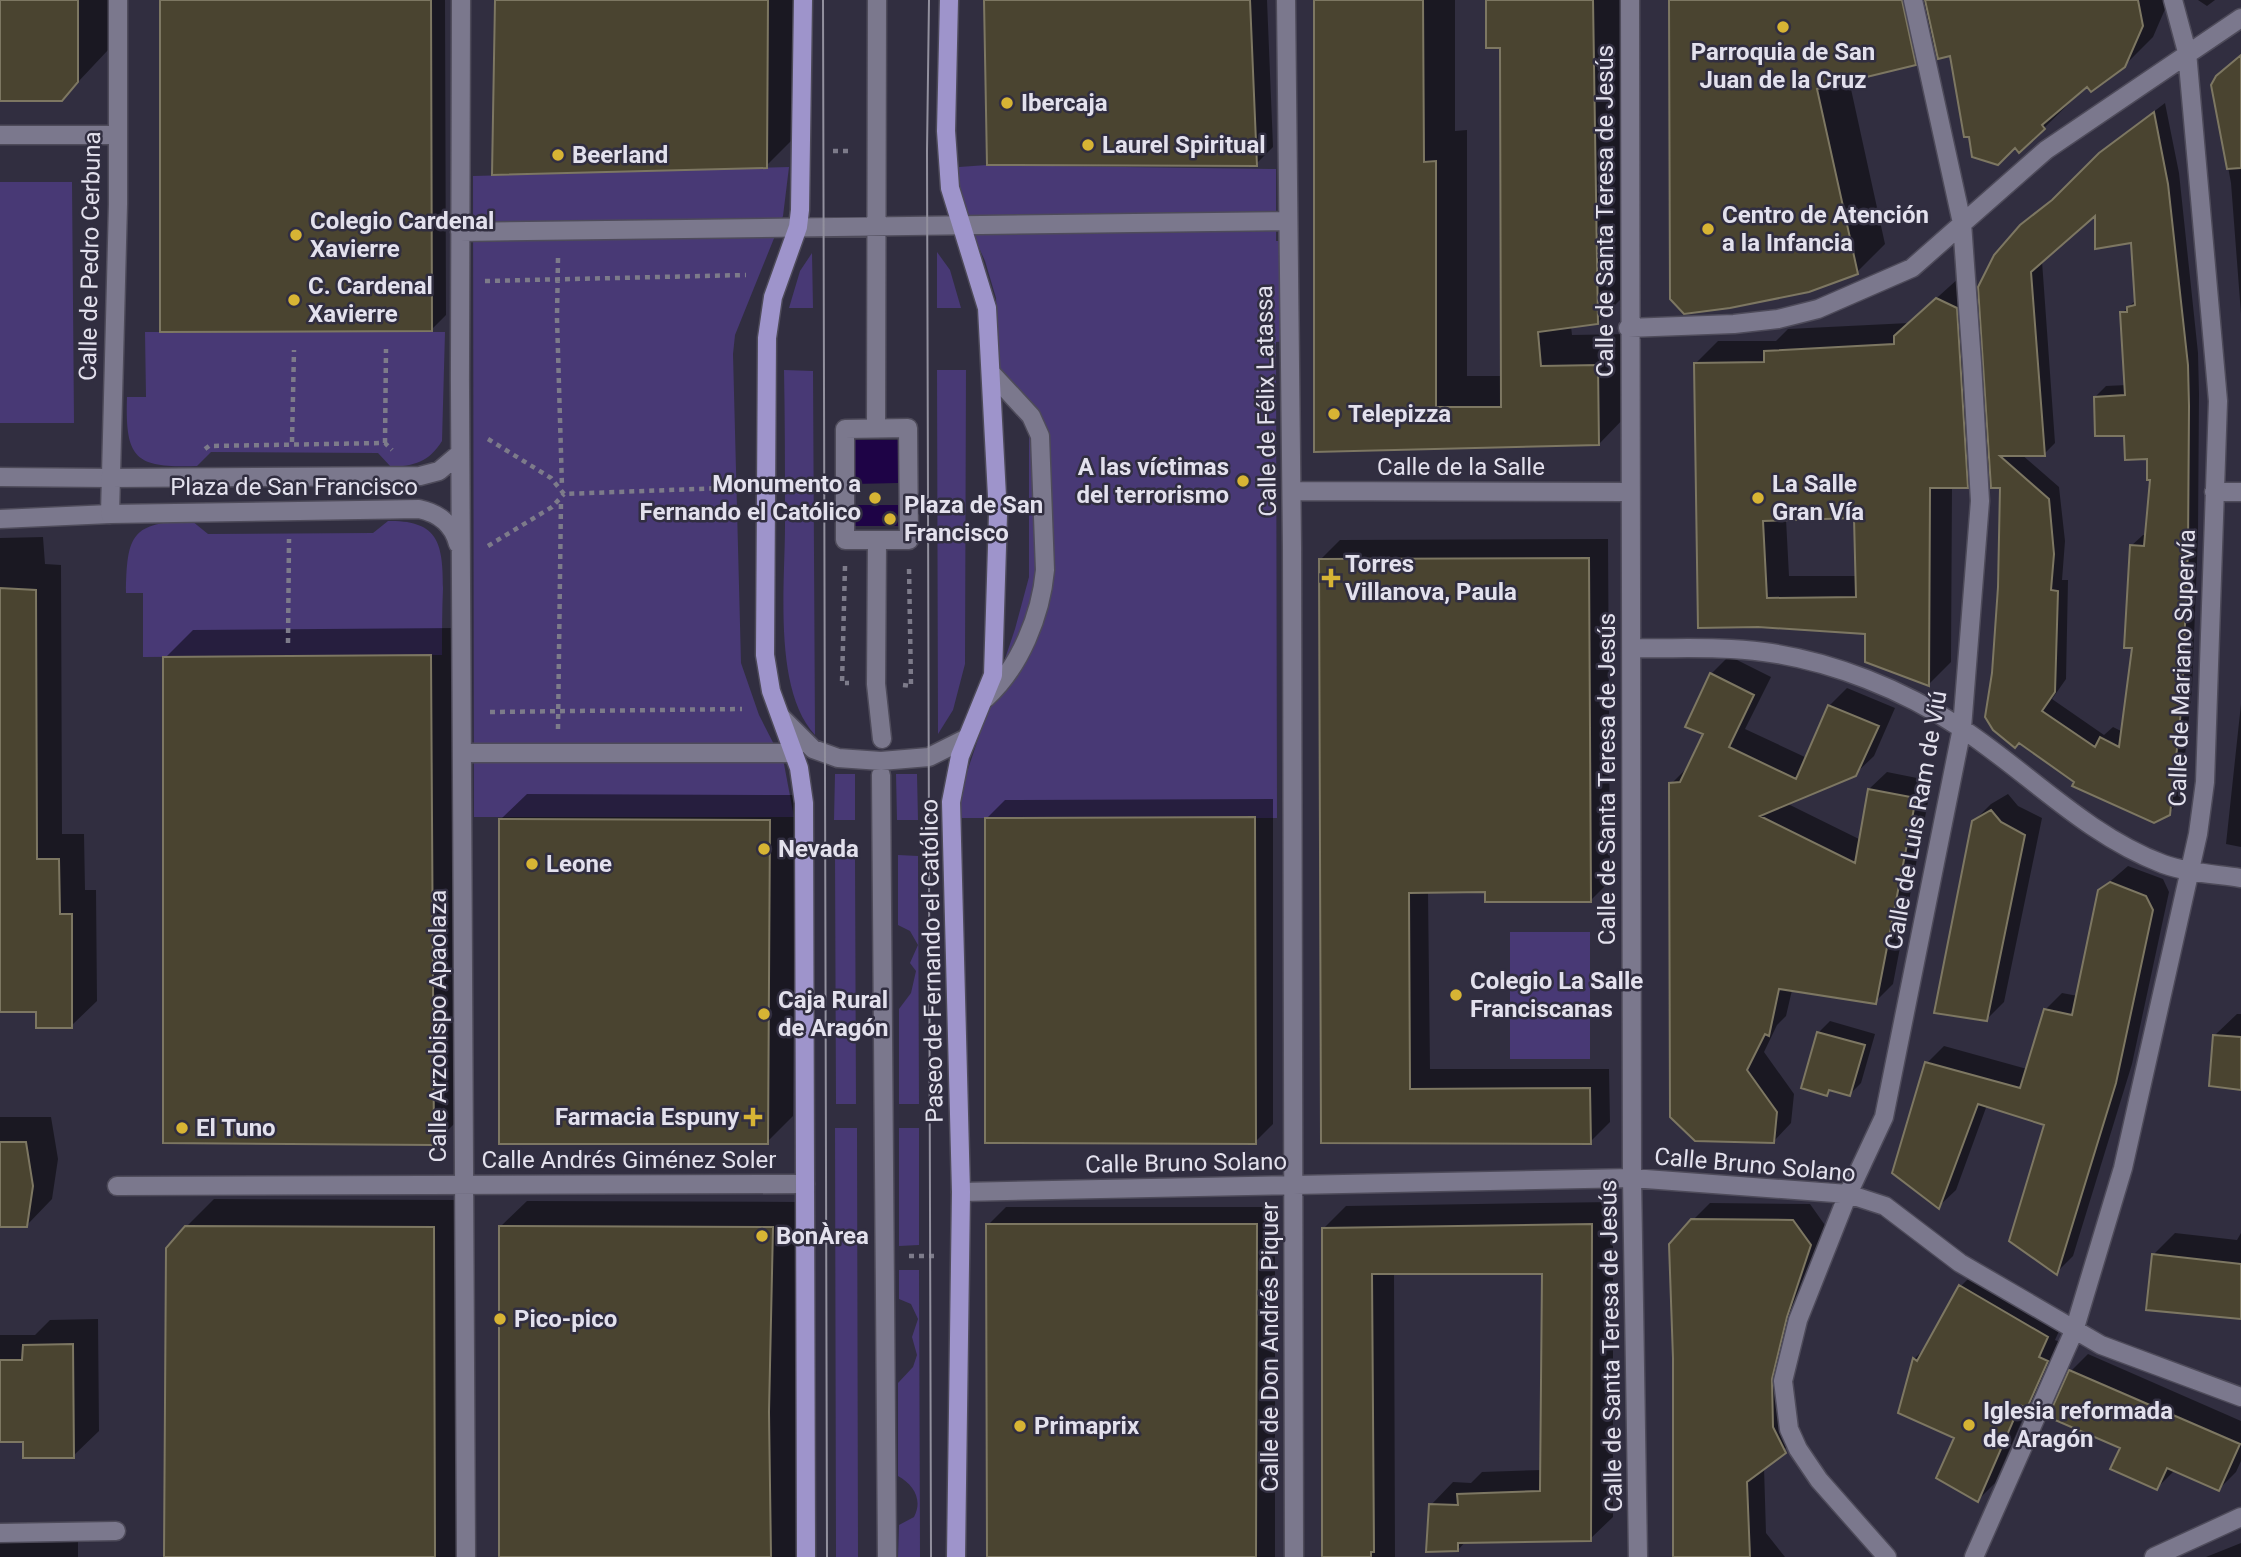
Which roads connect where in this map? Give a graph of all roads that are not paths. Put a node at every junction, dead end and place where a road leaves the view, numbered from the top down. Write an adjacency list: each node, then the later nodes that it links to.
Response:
1 (118, 0): 13 (street, Calle de Pedro Cerbuna)
2 (461, 0): 19 (street, Calle Arzobispo Apaolaza)
3 (803, 0): 17 (main road)
4 (877, 0): 18 (street)
5 (949, 0): 16 (main road, Paseo de Fernando el Católico)
6 (1286, 0): 14 (street, Calle de Félix Latassa)
7 (1630, 0): 20 (street, Calle de Santa Teresa de Jesús)
8 (1913, 0): 15 (street, Calle de Luis Ram de Viú)
9 (2173, 0): 11 (street, Calle de Mariano Supervía)
10 (2241, 18): 11 (street)
11 (2187, 52): 15 (street); 28 (street, Calle de Mariano Supervía)
12 (0, 135): 13 (street)
13 (118, 135): 25 (street, Calle de Pedro Cerbuna)
14 (1287, 220): 16 (street); 26 (street, Calle de Félix Latassa)
15 (1962, 223): 20 (street); 37 (street, Calle de Luis Ram de Viú)
16 (961, 226): 18 (street); 21 (main road, Paseo de Fernando el Católico)
17 (798, 227): 18 (street); 19 (street); 36 (main road)
18 (878, 227): 22 (street)
19 (460, 232): 23 (street, Calle Arzobispo Apaolaza)
20 (1628, 328): 27 (street, Calle de Santa Teresa de Jesús)
21 (993, 375): 35 (main road, Paseo de Fernando el Católico); 35 (street)
22 (876, 428): 32 (street); 32 (street)
23 (459, 454): 25 (street, Plaza de San Francisco); 33 (street, Calle Arzobispo Apaolaza)
24 (0, 477): 25 (street, Plaza de San Francisco)
25 (110, 478): 30 (street, Calle de Pedro Cerbuna)
26 (1292, 491): 27 (street, Calle de la Salle); 43 (street, Calle de Félix Latassa)
27 (1629, 492): 34 (street, Calle de Santa Teresa de Jesús)
28 (2214, 492): 29 (street); 44 (street, Calle de Mariano Supervía)
29 (2241, 492)
30 (110, 514): 31 (street, Plaza de San Francisco); 33 (street, Plaza de San Francisco)
31 (0, 519)
32 (877, 541): 39 (street)
33 (459, 547): 40 (street, Calle Arzobispo Apaolaza)
34 (1632, 648): 37 (street); 46 (street, Calle de Santa Teresa de Jesús)
35 (986, 698): 38 (main road, Paseo de Fernando el Católico)
36 (781, 717): 38 (street); 41 (main road)
37 (1962, 729): 44 (street); 52 (street, Calle de Luis Ram de Viú)
38 (967, 738): 51 (main road, Paseo de Fernando el Católico)
39 (882, 739)
40 (462, 753): 41 (street); 47 (street, Calle Arzobispo Apaolaza)
41 (794, 753): 48 (main road)
42 (881, 775): 60 (street, Paseo de Fernando el Católico)
43 (1293, 800): 49 (street, Calle de Don Andrés Piquer)
44 (2190, 871): 45 (street); 53 (street, Calle de Mariano Supervía)
45 (2241, 878)
46 (1632, 1178): 49 (street, Calle Bruno Solano); 52 (street, Calle Bruno Solano); 63 (street, Calle de Santa Teresa de Jesús)
47 (463, 1184): 48 (street, Calle Andrés Giménez Soler); 50 (street, Calle Andrés Giménez Soler); 58 (street, Calle Arzobispo Apaolaza)
48 (804, 1184): 59 (main road)
49 (1294, 1185): 51 (street, Calle Bruno Solano); 62 (street, Calle de Don Andrés Piquer)
50 (117, 1186)
51 (961, 1192): 61 (main road, Paseo de Fernando el Católico)
52 (1848, 1194): 53 (street, Calle Bruno Solano); 64 (street, Calle de Luis Ram de Viú)
53 (2074, 1331): 54 (street, Calle Bruno Solano); 65 (street, Calle de Mariano Supervía)
54 (2241, 1397)
55 (2241, 1517): 66 (street)
56 (116, 1531): 57 (street)
57 (0, 1533)
58 (466, 1557)
59 (806, 1557)
60 (887, 1557)
61 (957, 1557)
62 (1294, 1557)
63 (1638, 1557)
64 (1887, 1557)
65 (1974, 1557)
66 (2154, 1557)

